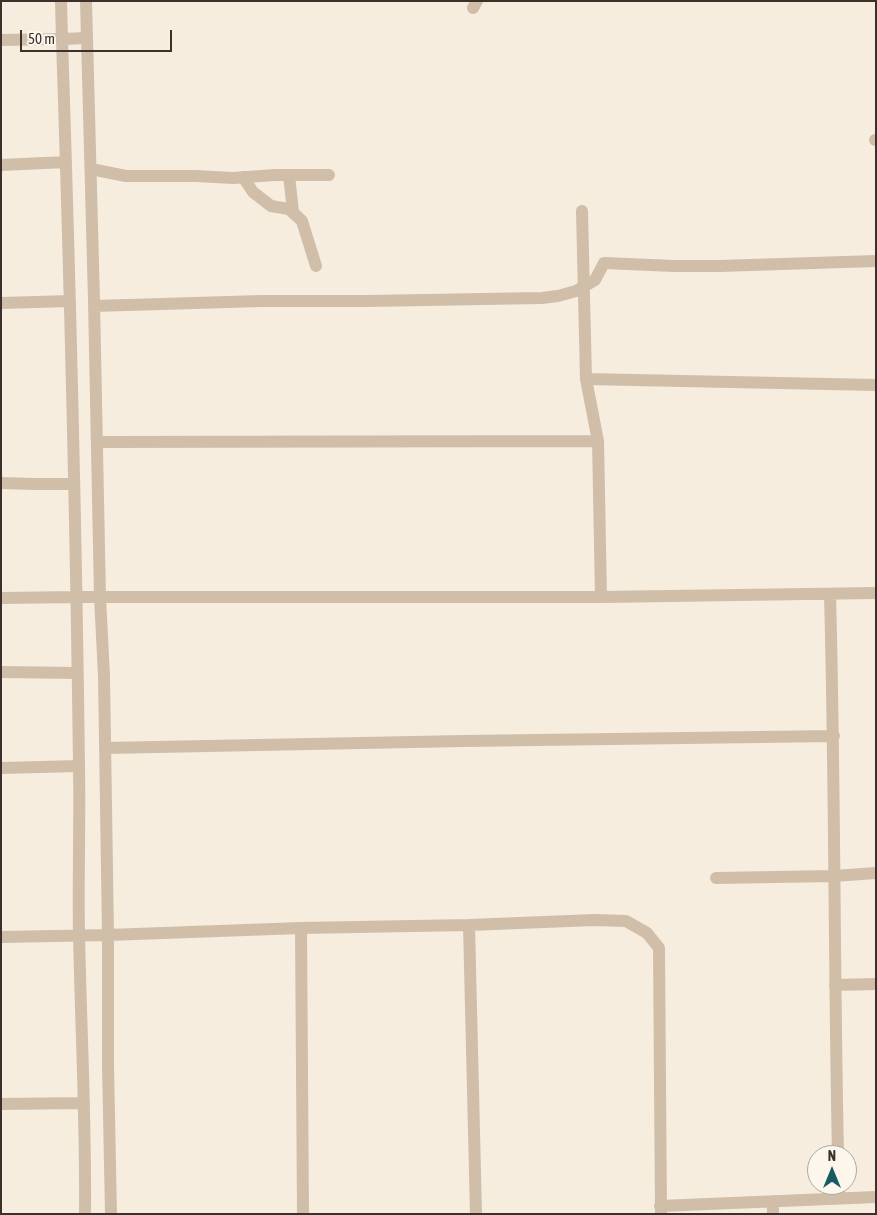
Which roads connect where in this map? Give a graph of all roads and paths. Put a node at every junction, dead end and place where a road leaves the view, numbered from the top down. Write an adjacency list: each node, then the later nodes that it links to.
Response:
1 (61, 1): 4 (street)
2 (86, 1): 3 (street)
3 (87, 38): 4 (street); 8 (street)
4 (62, 39): 5 (street); 6 (street)
5 (1, 40)
6 (66, 162): 7 (street); 17 (street)
7 (1, 165)
8 (90, 169): 11 (street); 19 (street)
9 (288, 174): 10 (street); 11 (street); 12 (street)
10 (329, 175)
11 (244, 177): 12 (street)
12 (293, 212): 15 (street)
13 (582, 212): 16 (street)
14 (876, 260): 16 (street)
15 (316, 266)
16 (584, 286): 19 (street); 20 (street)
17 (70, 301): 18 (street); 25 (street)
18 (1, 303)
19 (94, 306): 23 (street)
20 (586, 379): 21 (street); 22 (street)
21 (876, 385)
22 (598, 441): 23 (street); 30 (street)
23 (97, 442): 29 (street)
24 (1, 483): 25 (street)
25 (74, 484): 28 (street)
26 (876, 593): 27 (street)
27 (830, 594): 30 (street); 34 (street)
28 (76, 597): 29 (street); 31 (street); 33 (street)
29 (100, 597): 30 (street); 35 (street)
30 (601, 597)
31 (1, 598)
32 (1, 672): 33 (street)
33 (77, 672): 36 (street)
34 (834, 736): 35 (street); 39 (street)
35 (105, 748): 44 (street)
36 (79, 766): 37 (street); 43 (street)
37 (1, 768)
38 (876, 873): 39 (street)
39 (834, 876): 40 (street); 47 (street)
40 (716, 878)
41 (468, 925): 42 (street); 55 (street); 59 (street)
42 (301, 928): 44 (street); 58 (street)
43 (79, 935): 44 (street); 45 (street); 48 (street)
44 (108, 935): 57 (street)
45 (1, 937)
46 (876, 984): 47 (street)
47 (835, 985): 50 (street)
48 (84, 1103): 49 (street); 56 (street)
49 (1, 1104)
50 (838, 1145)
51 (857, 1194): 53 (street)
52 (825, 1195): 54 (street)
53 (876, 1197)
54 (773, 1207): 55 (street)
55 (660, 1210)
56 (84, 1214)
57 (111, 1214)
58 (303, 1214)
59 (476, 1214)

